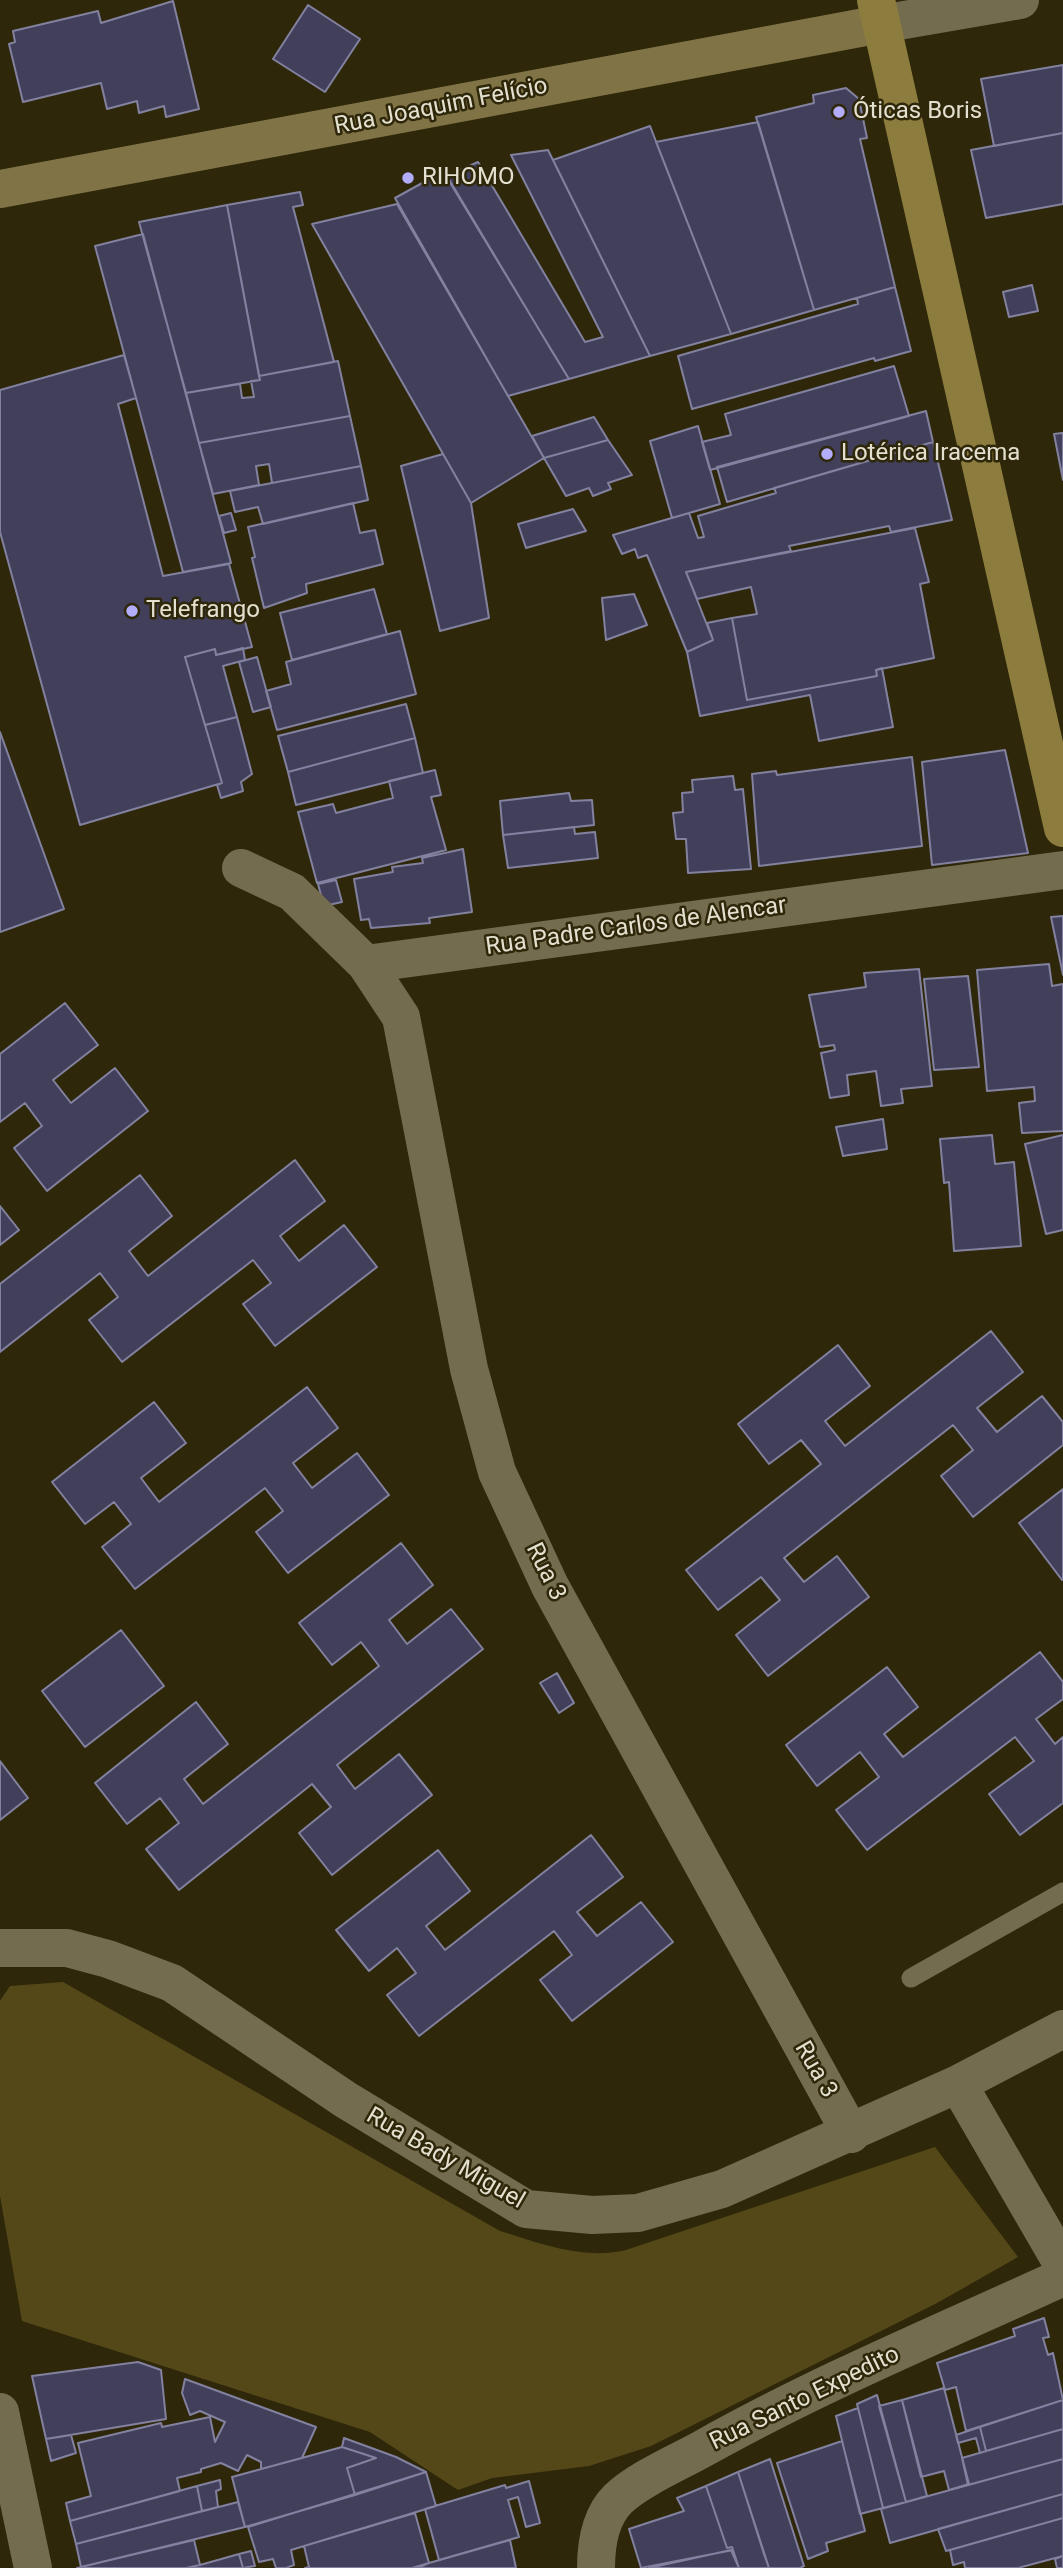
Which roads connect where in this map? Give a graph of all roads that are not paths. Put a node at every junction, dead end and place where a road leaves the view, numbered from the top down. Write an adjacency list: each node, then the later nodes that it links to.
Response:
1 (1020, 0): 2 (street)
2 (878, 12): 3 (main road, Rua Joaquim Felício); 4 (main road)
3 (0, 189)
4 (1063, 828)
5 (241, 868): 7 (street)
6 (1063, 870): 7 (street, Rua Padre Carlos de Alencar)
7 (366, 964): 13 (street, Rua 3)
8 (1063, 1892): 10 (lane)
9 (0, 1948): 13 (street, Rua Bady Miguel)
10 (911, 1978)
11 (1063, 2029): 12 (street, Rua Bady Miguel)
12 (958, 2084): 13 (street, Rua Bady Miguel); 14 (street)
13 (851, 2134)
14 (1063, 2265)
15 (1063, 2277): 18 (street, Rua Santo Expedito)
16 (0, 2412): 17 (street)
17 (33, 2568)
18 (596, 2568)

